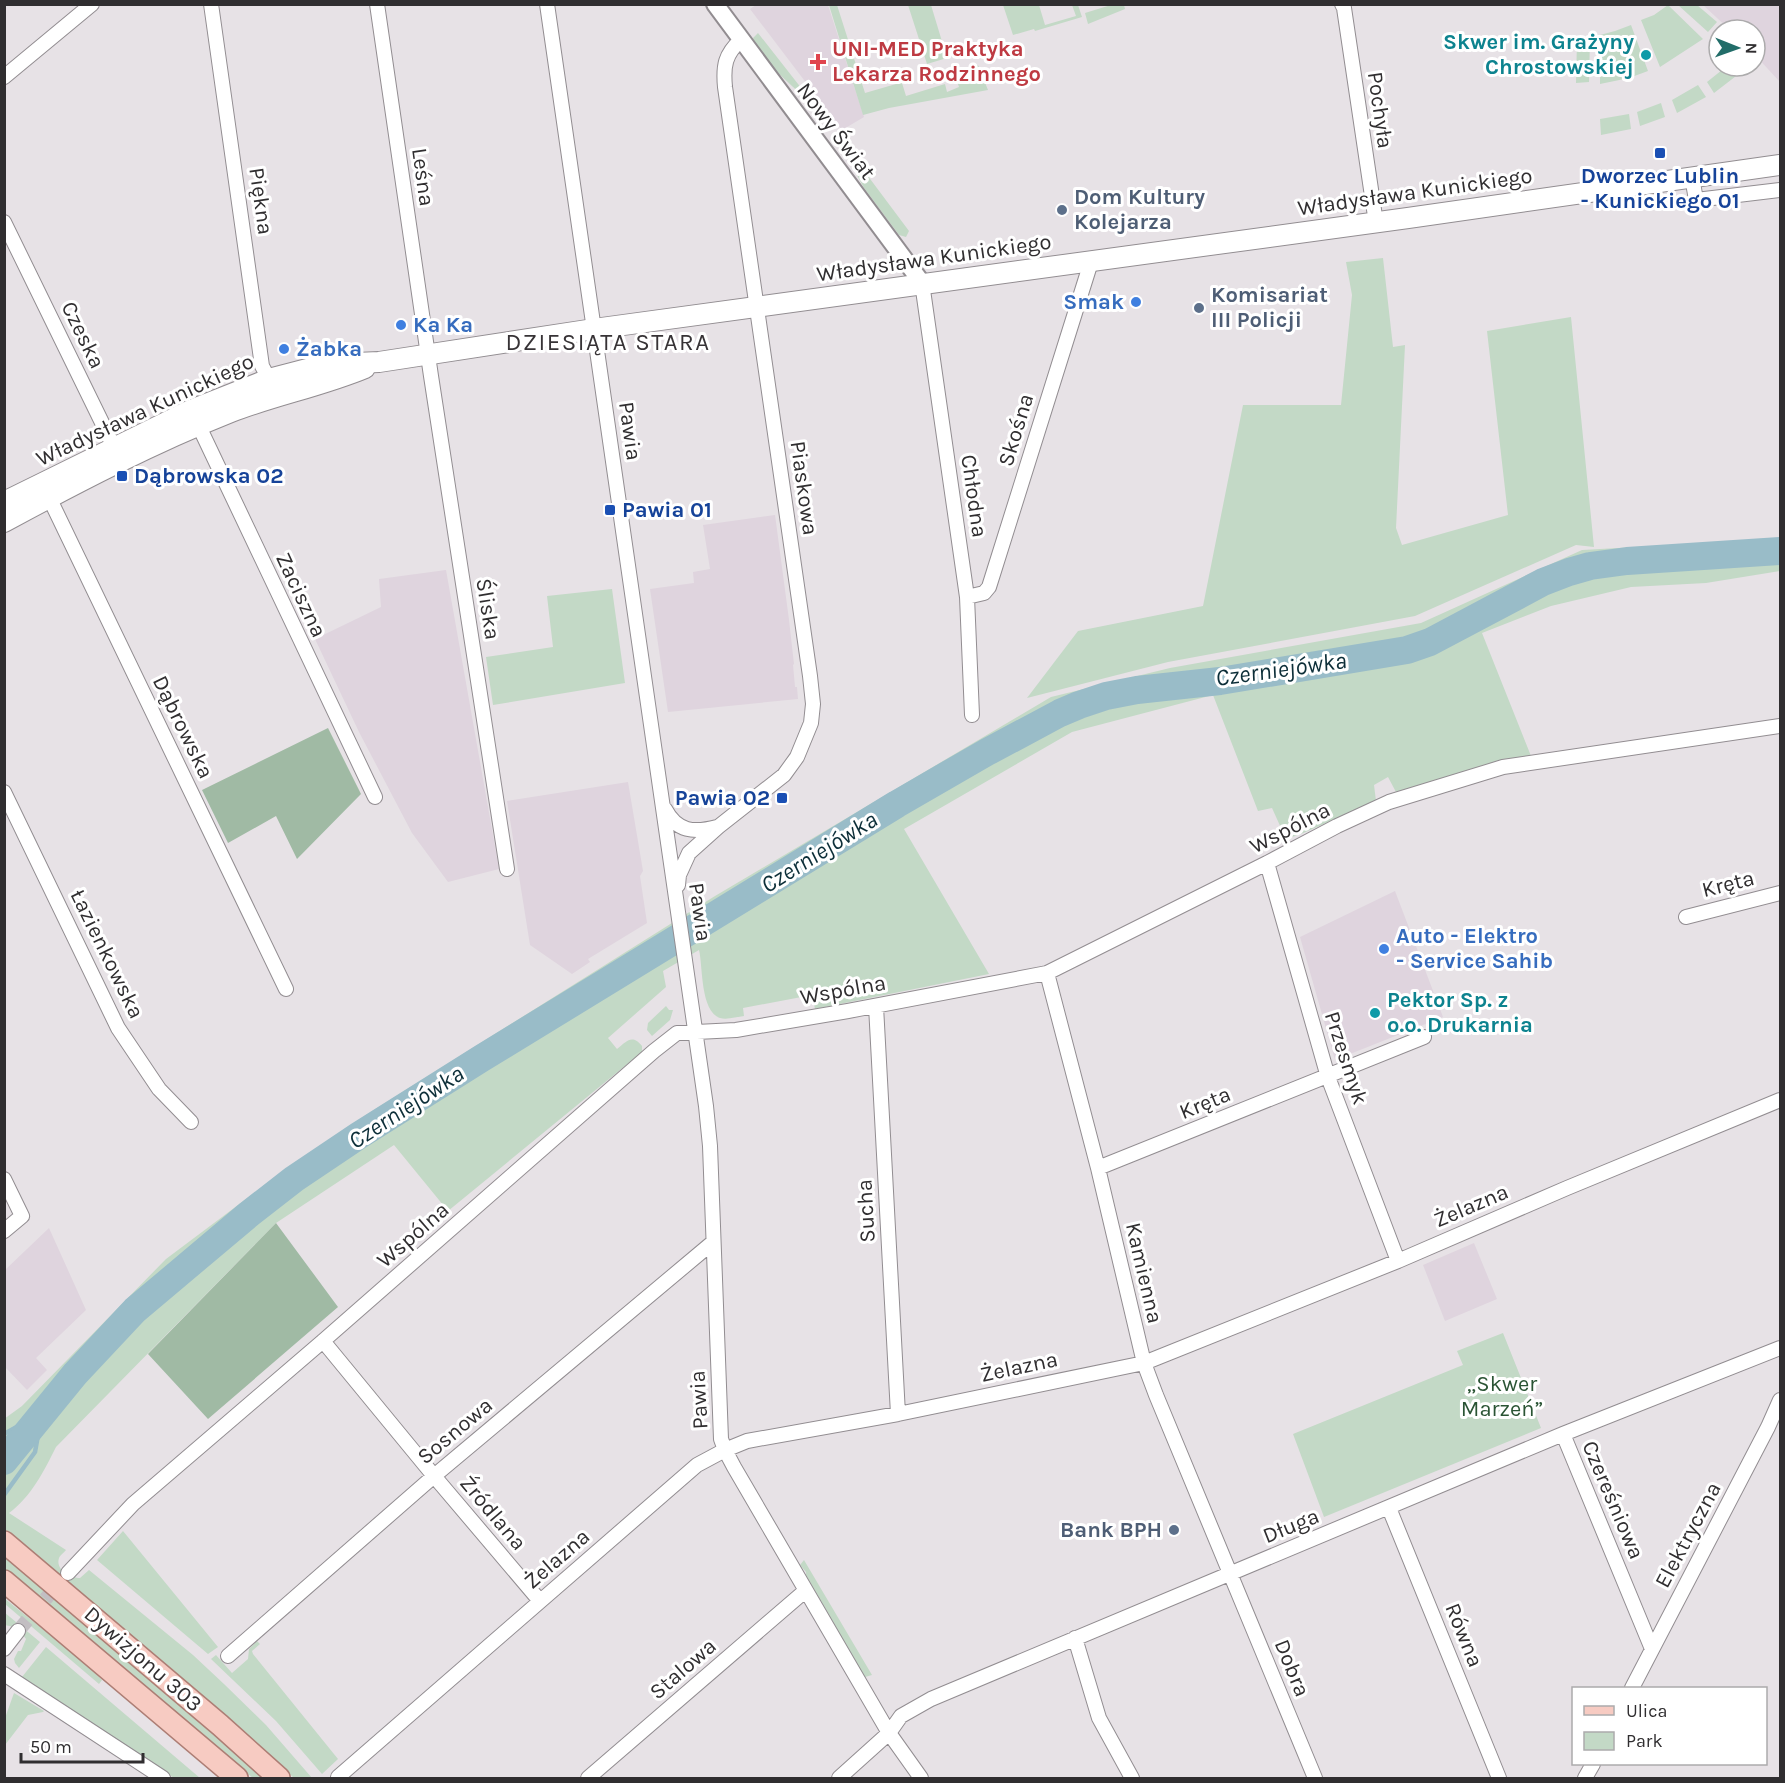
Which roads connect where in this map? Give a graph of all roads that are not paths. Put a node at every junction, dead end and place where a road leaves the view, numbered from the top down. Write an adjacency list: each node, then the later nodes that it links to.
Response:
1 (92, 4): 8 (street)
2 (212, 4): 20 (street, Piękna)
3 (377, 4): 18 (street, Leśna)
4 (547, 4): 17 (street, Pawia)
5 (715, 4): 7 (street, Nowy Świat)
6 (1342, 4): 13 (street, Pochyła)
7 (741, 40): 15 (street, Nowy Świat); 16 (street, Piaskowa)
8 (4, 77)
9 (1780, 165): 10 (main road, Władysława Kunickiego)
10 (1692, 177): 11 (street); 13 (main road, Władysława Kunickiego)
11 (1780, 190)
12 (4, 222): 23 (street, Czeska)
13 (1376, 223): 14 (main road, Władysława Kunickiego)
14 (1090, 262): 15 (main road, Władysława Kunickiego); 28 (street, Skośna)
15 (922, 284): 16 (main road, Władysława Kunickiego); 28 (street, Chłodna)
16 (757, 307): 17 (main road, Władysława Kunickiego); 34 (street, Piaskowa)
17 (594, 329): 18 (main road, Władysława Kunickiego); 33 (street, Pawia)
18 (428, 355): 19 (main road, Władysława Kunickiego); 36 (street, Śliska)
19 (380, 362): 20 (main road, Władysława Kunickiego); 21 (main road, Władysława Kunickiego)
20 (269, 379): 21 (street); 22 (main road, Władysława Kunickiego)
21 (289, 392): 22 (main road, Władysława Kunickiego)
22 (195, 418): 23 (main road, Władysława Kunickiego); 24 (main road, Władysława Kunickiego); 32 (street, Zaciszna)
23 (113, 448): 24 (street); 25 (main road, Władysława Kunickiego)
24 (108, 468): 25 (main road, Władysława Kunickiego)
25 (46, 490): 26 (main road, Władysława Kunickiego); 27 (main road, Władysława Kunickiego); 41 (street, Dąbrowska)
26 (4, 502)
27 (4, 522)
28 (967, 597): 29 (street, Chłodna)
29 (972, 715)
30 (1780, 726): 35 (street, Wspólna)
31 (4, 792): 47 (street, Łazienkowska)
32 (375, 797)
33 (663, 805): 34 (street); 38 (street, Pawia)
34 (718, 827): 38 (street, Piaskowa)
35 (1267, 863): 40 (street, Wspólna); 45 (street, Przesmyk)
36 (507, 869)
37 (1780, 893): 39 (street, Kręta)
38 (677, 902): 43 (street, Pawia)
39 (1686, 916)
40 (1047, 973): 42 (street, Wspólna); 48 (street, Kamienna)
41 (286, 989)
42 (876, 1006): 43 (street, Wspólna); 57 (street, Sucha)
43 (696, 1032): 51 (street, Pawia); 53 (street, Wspólna)
44 (1424, 1037): 45 (street, Kręta)
45 (1328, 1077): 48 (street, Kręta); 52 (street, Przesmyk)
46 (1780, 1100): 52 (street, Żelazna)
47 (191, 1122)
48 (1098, 1168): 55 (street, Kamienna)
49 (4, 1179): 50 (street)
50 (4, 1231)
51 (712, 1243): 59 (street, Pawia); 60 (street, Sosnowa)
52 (1398, 1261): 55 (street, Żelazna)
53 (324, 1341): 60 (street, Źródlana); 63 (street, Wspólna)
54 (1780, 1348): 58 (street, Długa)
55 (1144, 1363): 57 (street, Żelazna); 64 (street, Kamienna)
56 (1780, 1400): 70 (street, Elektryczna)
57 (898, 1414): 59 (street, Żelazna)
58 (1563, 1434): 61 (street, Długa); 70 (street, Czereśniowa)
59 (725, 1450): 66 (street, Pawia); 67 (street, Żelazna)
60 (434, 1476): 67 (street, Źródlana); 72 (street, Sosnowa)
61 (1389, 1508): 64 (street, Długa); 86 (street, Równa)
62 (4, 1542): 80 (main road, Dywizjonu 303)
63 (68, 1572)
64 (1230, 1573): 69 (street, Długa); 85 (street, Dobra)
65 (4, 1581): 79 (main road, Dywizjonu 303)
66 (805, 1592): 75 (street, Pawia); 81 (street, Stalowa)
67 (540, 1601): 77 (street, Żelazna)
68 (18, 1631): 71 (street)
69 (1075, 1638): 75 (street, Długa); 84 (street)
70 (1652, 1648): 74 (street, Elektryczna)
71 (4, 1649)
72 (228, 1656)
73 (4, 1674): 78 (street)
74 (1633, 1687)
75 (889, 1733): 82 (street, Długa); 83 (street, Pawia)
76 (1592, 1765): 87 (street)
77 (338, 1777)
78 (163, 1779)
79 (237, 1779)
80 (279, 1779)
81 (588, 1779)
82 (839, 1779)
83 (921, 1779)
84 (1132, 1779)
85 (1315, 1779)
86 (1499, 1779)
87 (1585, 1779)

